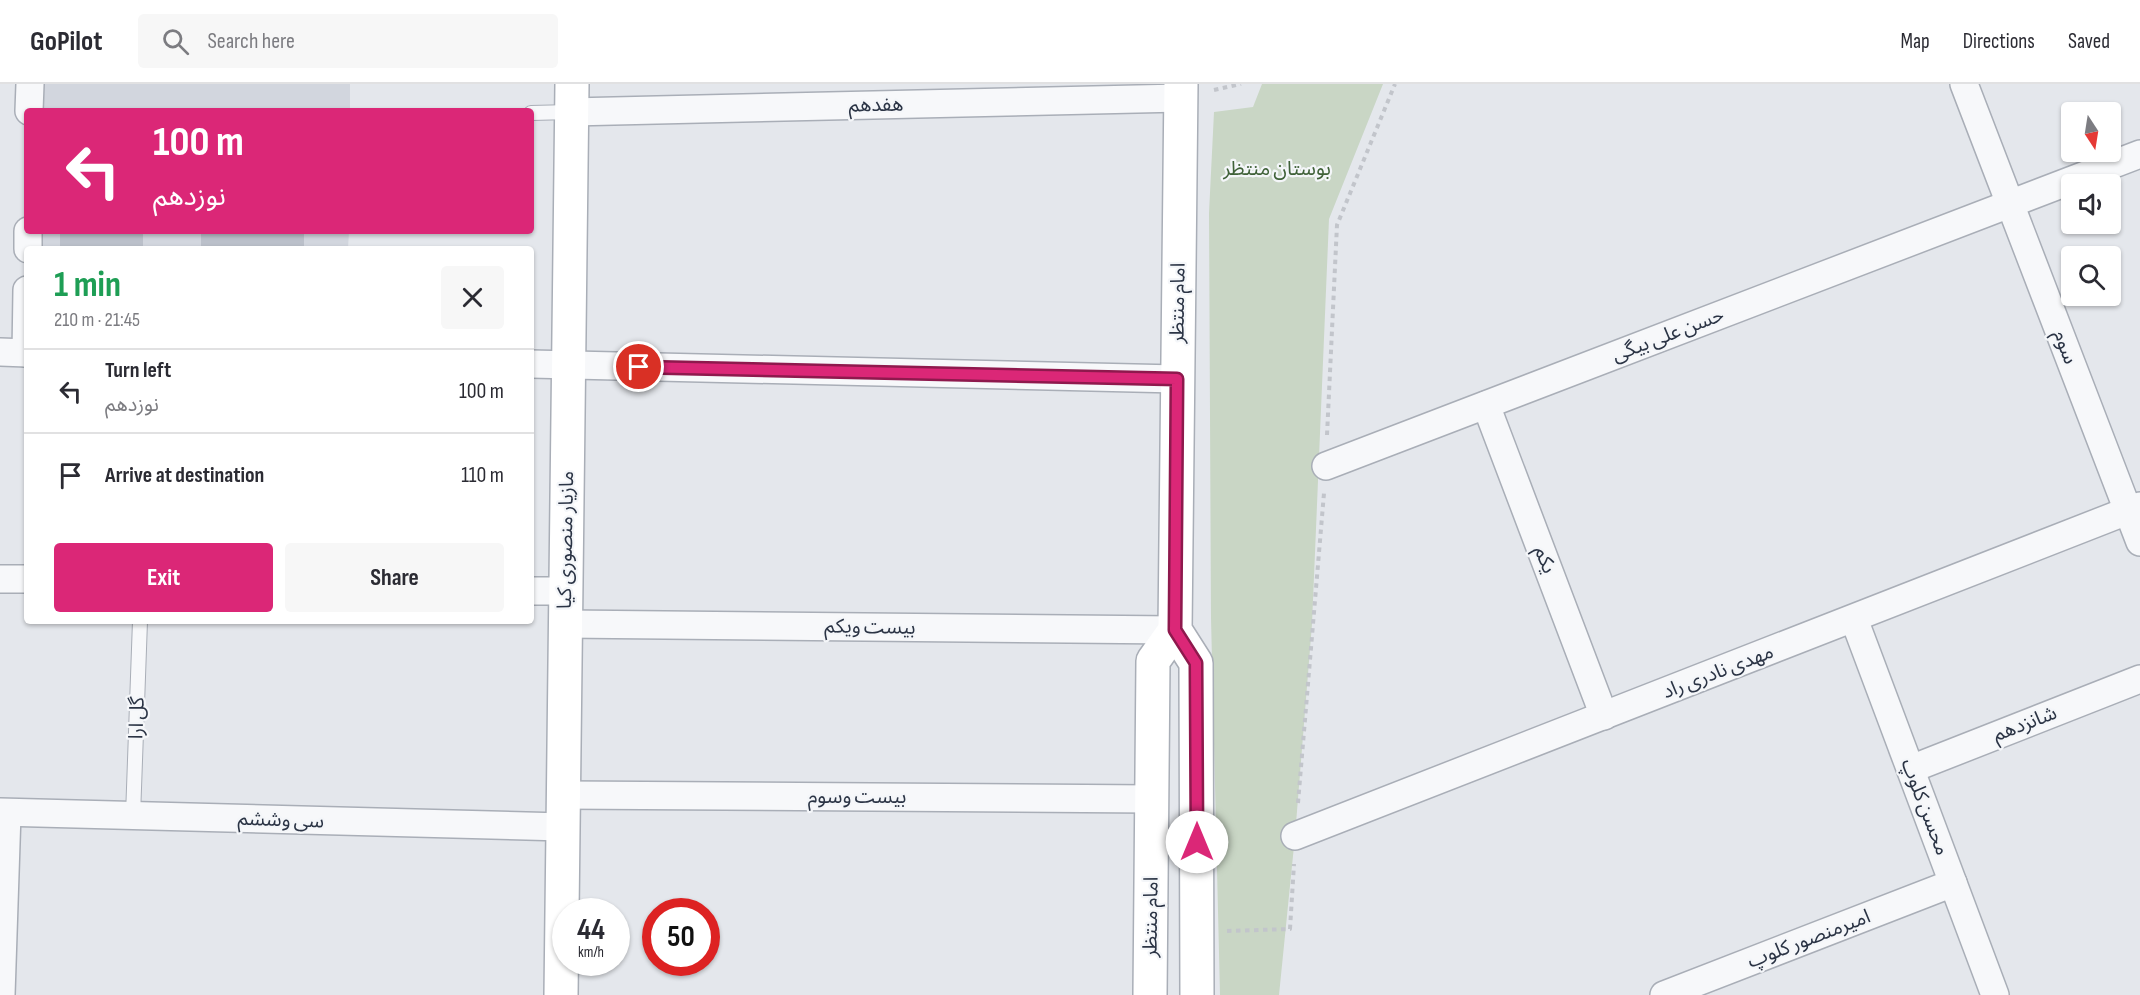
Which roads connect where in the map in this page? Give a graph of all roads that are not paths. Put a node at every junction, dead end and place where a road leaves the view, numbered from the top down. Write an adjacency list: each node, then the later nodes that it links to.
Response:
1 (30, 84): 5 (street)
2 (1964, 84): 8 (street, سوم)
3 (1181, 91): 4 (street, هفدهم); 13 (main road, امام منتظر)
4 (572, 98): 6 (lane); 12 (main road, مازیار منصوری کیا)
5 (30, 108)
6 (534, 112)
7 (2140, 154): 8 (street, حسن علی بیگی)
8 (2010, 204): 14 (street, حسن علی بیگی); 16 (street, سوم)
9 (24, 311): 10 (street)
10 (18, 353)
11 (534, 364): 12 (street)
12 (568, 365): 13 (street); 21 (main road, مازیار منصوری کیا)
13 (1177, 379): 25 (main road, امام منتظر)
14 (1486, 405): 15 (street, حسن علی بیگی); 27 (street, یکم)
15 (1326, 466)
16 (2134, 508): 17 (street, سوم); 22 (street, مهدی نادری راد)
17 (2140, 542)
18 (0, 579): 19 (street)
19 (24, 579)
20 (534, 591): 21 (street)
21 (566, 591): 24 (main road, مازیار منصوری کیا)
22 (1854, 619): 27 (street, مهدی نادری راد); 28 (street, محسن کلوپ)
23 (140, 624): 32 (lane, گل ارا)
24 (565, 624): 25 (street, بیست ویکم); 29 (main road, مازیار منصوری کیا)
25 (1175, 630): 30 (main road, امام منتظر); 39 (main road)
26 (2140, 679): 28 (street, شانزدهم)
27 (1604, 716): 34 (street, مهدی نادری راد)
28 (1911, 769): 35 (street, محسن کلوپ)
29 (563, 795): 30 (street, بیست وسوم); 33 (main road, مازیار منصوری کیا)
30 (1152, 799): 38 (main road, امام منتظر)
31 (3, 812): 32 (street, سی وششم); 36 (street)
32 (133, 816): 33 (street, سی وششم)
33 (563, 827): 37 (main road, مازیار منصوری کیا)
34 (1295, 836)
35 (1953, 883): 40 (street, امیرمنصور کلوپ); 41 (street, محسن کلوپ)
36 (1, 995)
37 (561, 995)
38 (1150, 995)
39 (1197, 995)
40 (1664, 995)
41 (1995, 995)

